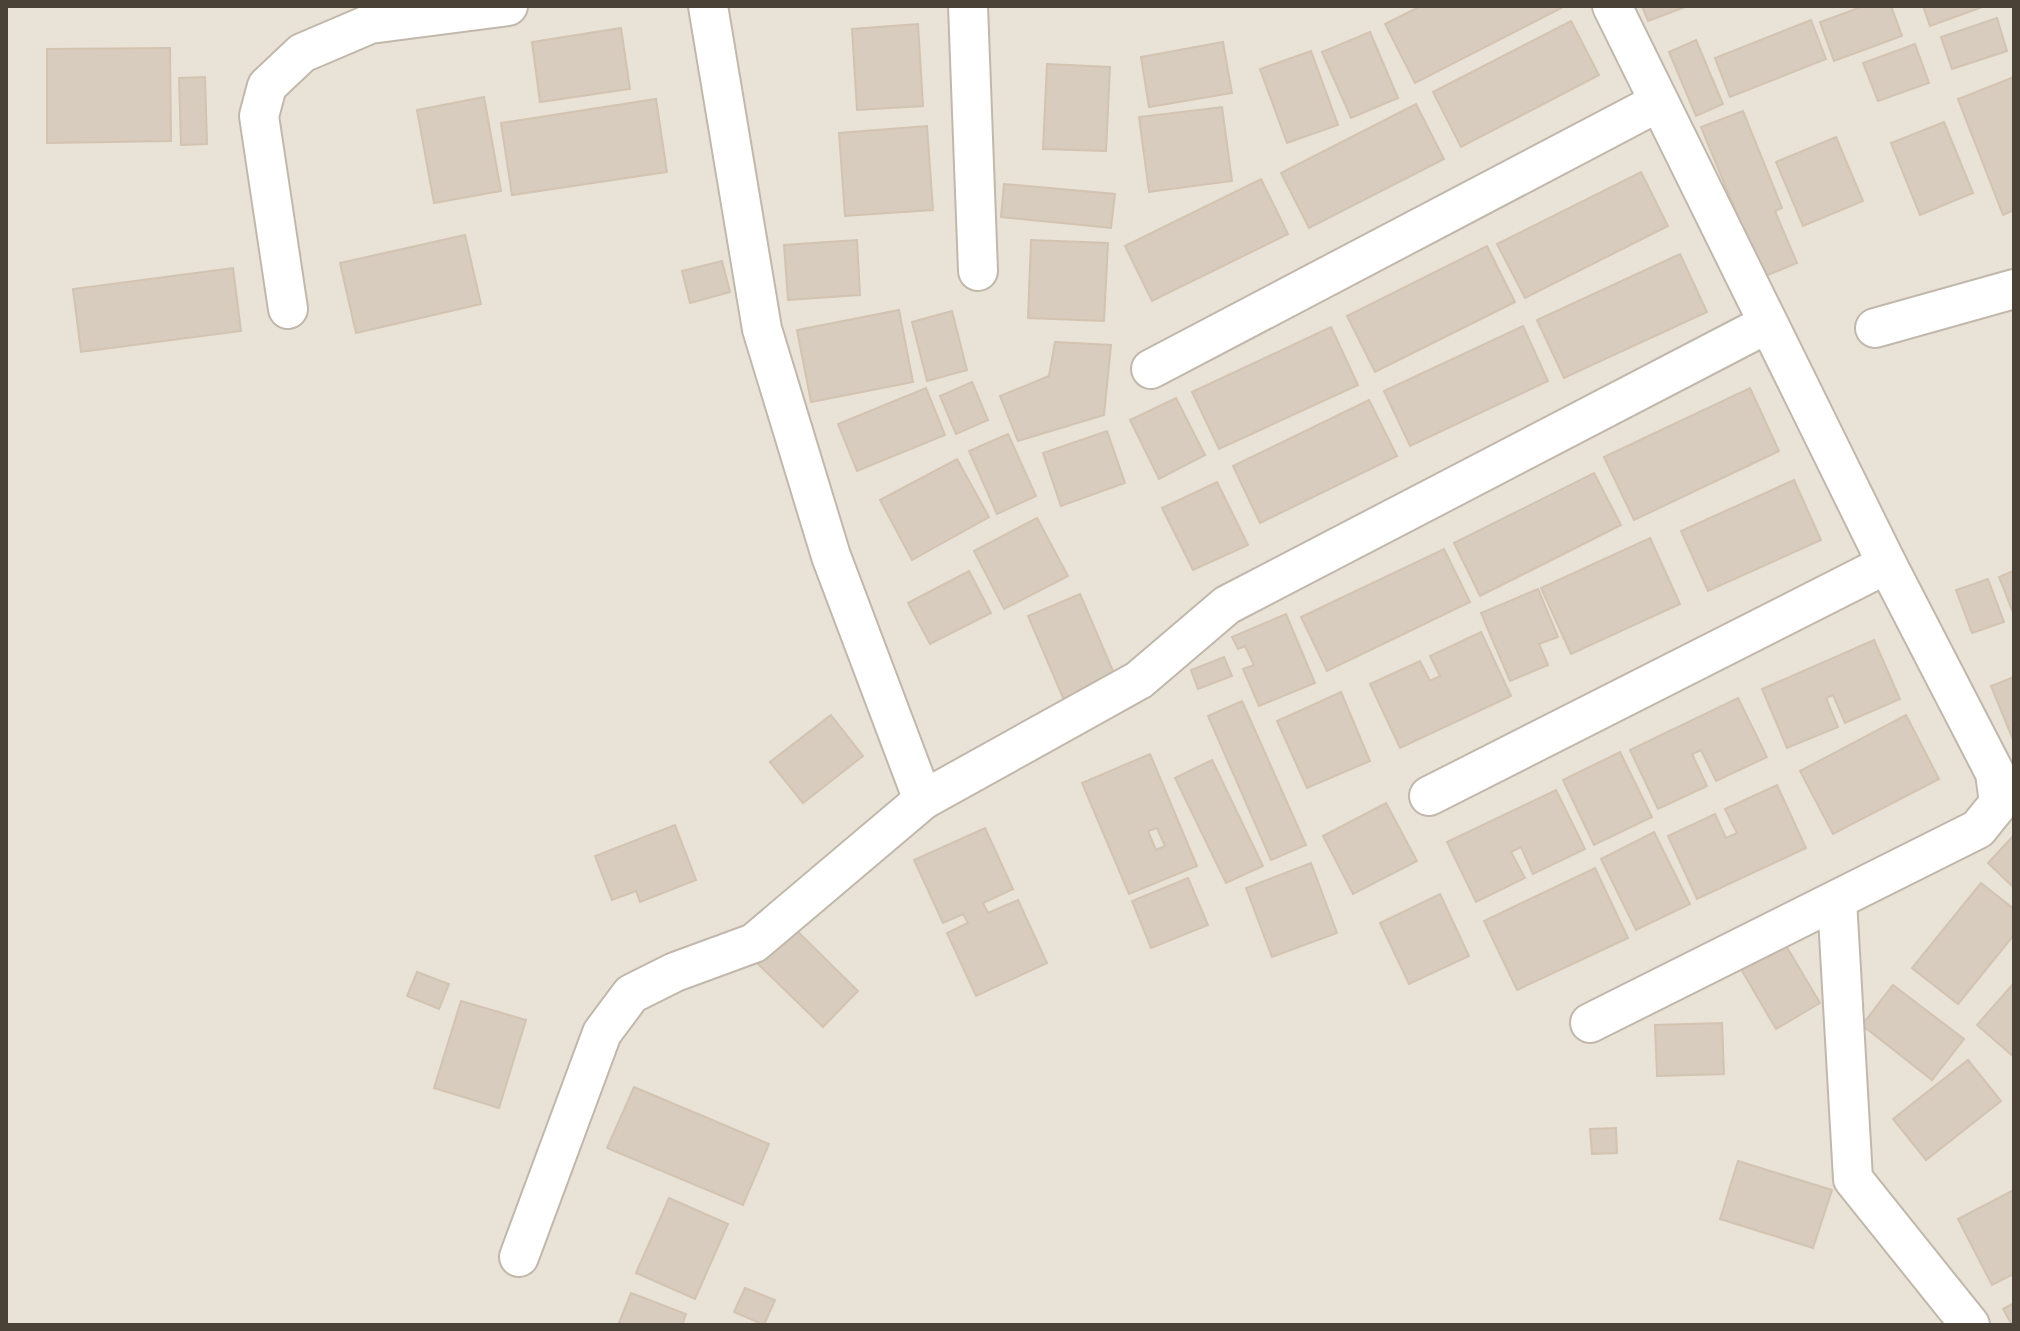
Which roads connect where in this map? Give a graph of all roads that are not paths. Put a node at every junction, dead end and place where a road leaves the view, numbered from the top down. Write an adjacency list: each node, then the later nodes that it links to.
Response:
1 (508, 6): 8 (street)
2 (708, 6): 14 (street)
3 (968, 6): 6 (street)
4 (1612, 6): 5 (street)
5 (1659, 102): 9 (street); 11 (street)
6 (978, 271)
7 (2014, 289): 10 (street)
8 (288, 309)
9 (1767, 324): 12 (street); 14 (street)
10 (1875, 328)
11 (1151, 369)
12 (1887, 564): 13 (street); 15 (street)
13 (1429, 796)
14 (923, 800): 17 (street)
15 (1837, 900): 16 (street); 18 (street)
16 (1590, 1023)
17 (519, 1257)
18 (1970, 1325)

